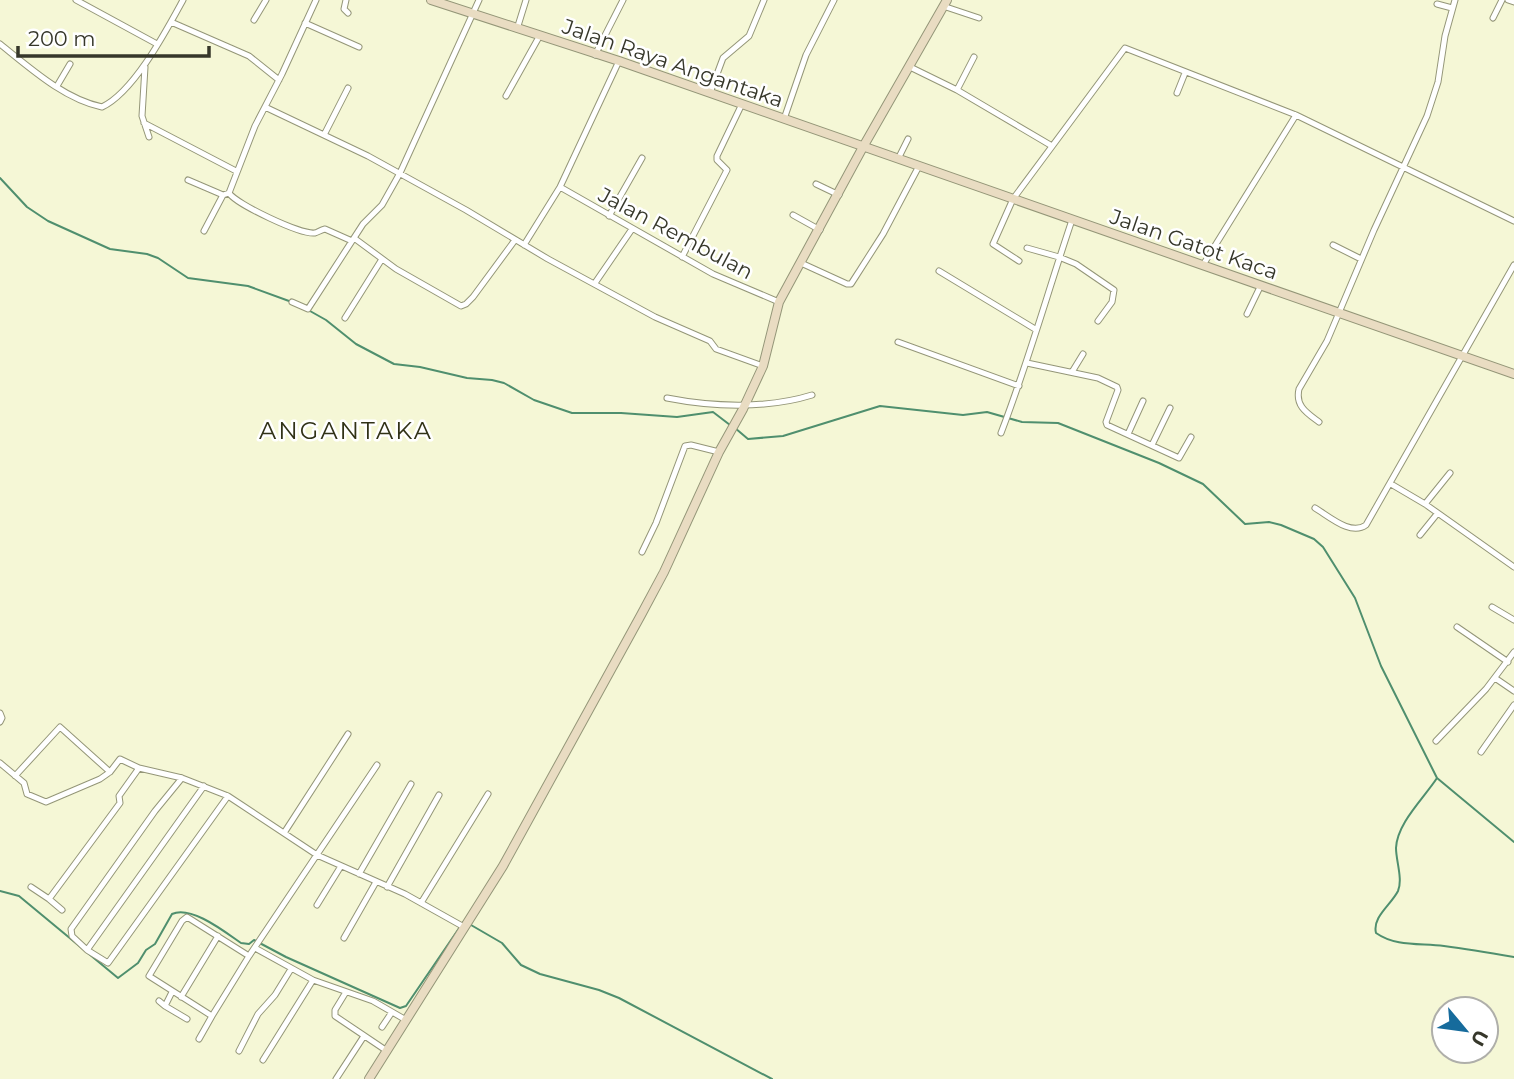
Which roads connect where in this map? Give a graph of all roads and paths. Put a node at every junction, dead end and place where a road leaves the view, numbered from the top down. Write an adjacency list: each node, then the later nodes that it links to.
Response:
1 (76, 0): 29 (street)
2 (183, 0): 24 (street)
3 (266, 0): 23 (street)
4 (316, 0): 25 (street)
5 (346, 0): 19 (street)
6 (431, 0): 20 (main road, Jalan Raya Angantaka)
7 (479, 0): 20 (street)
8 (526, 0): 26 (street)
9 (623, 0): 31 (street)
10 (764, 0): 42 (street)
11 (834, 0): 48 (street)
12 (1455, 0): 18 (street)
13 (1502, 0): 22 (street)
14 (1508, 0): 15 (street)
15 (1514, 2)
16 (945, 3): 21 (street); 36 (main road)
17 (1437, 4): 18 (street)
18 (1452, 8): 58 (street)
19 (348, 13)
20 (473, 15): 26 (main road, Jalan Raya Angantaka); 60 (street)
21 (979, 18)
22 (1493, 18)
23 (254, 20)
24 (171, 22): 29 (street); 38 (street)
25 (305, 23): 30 (street); 38 (street)
26 (517, 29): 27 (main road, Jalan Raya Angantaka)
27 (539, 37): 31 (main road, Jalan Raya Angantaka); 44 (street)
28 (0, 44): 39 (street)
29 (157, 44): 35 (street)
30 (359, 47)
31 (596, 55): 33 (main road, Jalan Raya Angantaka)
32 (974, 57): 41 (street)
33 (619, 61): 42 (main road, Jalan Raya Angantaka); 63 (street)
34 (70, 64): 39 (street)
35 (145, 67): 39 (street); 49 (street)
36 (910, 67): 41 (street); 54 (main road)
37 (1185, 73): 43 (street); 47 (street); 53 (street)
38 (279, 80): 46 (street)
39 (57, 86)
40 (348, 88): 50 (street)
41 (957, 90): 53 (street)
42 (710, 93): 45 (main road, Jalan Raya Angantaka)
43 (1177, 93)
44 (506, 96)
45 (742, 104): 48 (main road, Jalan Raya Angantaka); 79 (street)
46 (265, 107): 50 (street); 59 (street)
47 (1296, 115): 58 (street); 85 (street)
48 (784, 119): 54 (main road, Jalan Raya Angantaka)
49 (144, 123): 51 (street); 59 (street)
50 (324, 135): 60 (street)
51 (149, 137)
52 (908, 139): 56 (street)
53 (1052, 146): 66 (street)
54 (863, 147): 56 (main road, Jalan Gatot Kaca); 65 (main road)
55 (642, 158): 68 (street)
56 (898, 159): 57 (main road, Jalan Gatot Kaca)
57 (919, 166): 66 (main road, Jalan Gatot Kaca); 84 (street)
58 (1404, 166): 70 (street); 82 (street)
59 (236, 171): 64 (street)
60 (400, 173): 74 (street); 75 (street)
61 (188, 180): 64 (street)
62 (817, 184): 65 (street)
63 (560, 187): 68 (street, Jalan Rembulan); 76 (street)
64 (226, 194): 73 (street); 74 (street)
65 (839, 195): 72 (main road)
66 (1013, 199): 69 (main road, Jalan Gatot Kaca); 83 (street)
67 (793, 215): 72 (street)
68 (609, 216): 71 (street, Jalan Rembulan)
69 (1072, 220): 80 (street); 85 (main road, Jalan Gatot Kaca)
70 (1514, 221)
71 (632, 229): 79 (street, Jalan Rembulan); 88 (street)
72 (820, 230): 84 (main road)
73 (204, 231)
74 (353, 240): 81 (street); 90 (street)
75 (515, 240): 76 (street); 81 (street)
76 (524, 244): 88 (street)
77 (1333, 245): 82 (street)
78 (1027, 248): 80 (street)
79 (682, 257): 91 (street, Jalan Rembulan)
80 (1059, 257): 95 (street); 96 (street)
81 (382, 259): 94 (street)
82 (1361, 260): 92 (street)
83 (1019, 261)
84 (802, 263): 91 (main road)
85 (1203, 265): 89 (main road, Jalan Gatot Kaca)
86 (1514, 265): 99 (street)
87 (939, 271): 96 (street)
88 (595, 283): 101 (street)
89 (1261, 285): 92 (main road, Jalan Gatot Kaca); 93 (street)
90 (292, 302)
91 (779, 302): 101 (main road)
92 (1339, 312): 99 (main road, Jalan Gatot Kaca); 110 (street)
93 (1247, 314)
94 (345, 318)
95 (1098, 321)
96 (1035, 329): 100 (street)
97 (898, 342): 104 (street)
98 (1083, 354): 102 (street)
99 (1464, 355): 103 (main road, Jalan Gatot Kaca); 117 (street)
100 (1027, 363): 102 (street); 104 (street)
101 (763, 366): 108 (main road)
102 (1072, 372): 112 (street)
103 (1514, 374)
104 (1019, 386): 111 (street)
105 (812, 395): 108 (street)
106 (667, 397): 108 (street)
107 (1143, 401): 112 (street)
108 (746, 404): 115 (main road)
109 (1170, 408): 114 (street)
110 (1320, 422)
111 (1001, 433)
112 (1128, 434): 114 (street)
113 (1191, 437): 114 (street)
114 (1152, 445)
115 (719, 452): 122 (street); 159 (main road)
116 (1450, 473): 118 (street)
117 (1391, 484): 118 (street); 119 (street)
118 (1425, 504): 120 (street)
119 (1315, 508)
120 (1437, 514): 121 (street); 123 (street)
121 (1420, 535)
122 (642, 552)
123 (1514, 567)
124 (1492, 607): 125 (street)
125 (1514, 621)
126 (1457, 627): 128 (street)
127 (1514, 652): 128 (street)
128 (1508, 662): 129 (street)
129 (1495, 678): 130 (street); 135 (street)
130 (1514, 691)
131 (1514, 705): 136 (street)
132 (0, 713): 133 (street)
133 (0, 722)
134 (348, 734): 148 (street)
135 (1436, 741)
136 (1481, 752)
137 (0, 763): 141 (street)
138 (377, 765): 149 (street)
139 (139, 768): 140 (street); 142 (street); 155 (street)
140 (110, 772): 141 (street); 141 (street)
141 (15, 776)
142 (181, 778): 144 (street); 163 (street)
143 (411, 784): 151 (street)
144 (204, 786): 147 (street); 163 (street)
145 (488, 794): 156 (street)
146 (439, 795): 154 (street)
147 (228, 796): 148 (street); 163 (street)
148 (284, 833): 149 (street)
149 (317, 855): 150 (street); 162 (street)
150 (341, 866): 151 (street); 157 (street)
151 (359, 874): 152 (street)
152 (376, 882): 154 (street); 161 (street)
153 (31, 887): 155 (street)
154 (387, 887): 156 (street)
155 (49, 900): 158 (street)
156 (421, 903): 159 (street)
157 (317, 905)
158 (62, 910)
159 (464, 927): 175 (main road)
160 (218, 936): 164 (street); 167 (street); 169 (street)
161 (344, 938)
162 (255, 948): 164 (street); 165 (street)
163 (87, 950)
164 (249, 956): 173 (street)
165 (291, 969): 166 (street); 179 (street)
166 (313, 980): 168 (street); 181 (street)
167 (172, 992): 169 (street); 171 (street)
168 (346, 992): 172 (street); 177 (street)
169 (181, 997): 173 (street)
170 (159, 1002): 171 (street)
171 (165, 1006): 174 (street)
172 (392, 1012): 175 (street); 176 (street)
173 (212, 1016): 178 (street)
174 (187, 1019)
175 (406, 1021): 180 (main road)
176 (382, 1027)
177 (363, 1037): 180 (street); 182 (street)
178 (199, 1039)
179 (239, 1051)
180 (387, 1051): 183 (main road)
181 (263, 1060)
182 (336, 1079)
183 (369, 1079)

